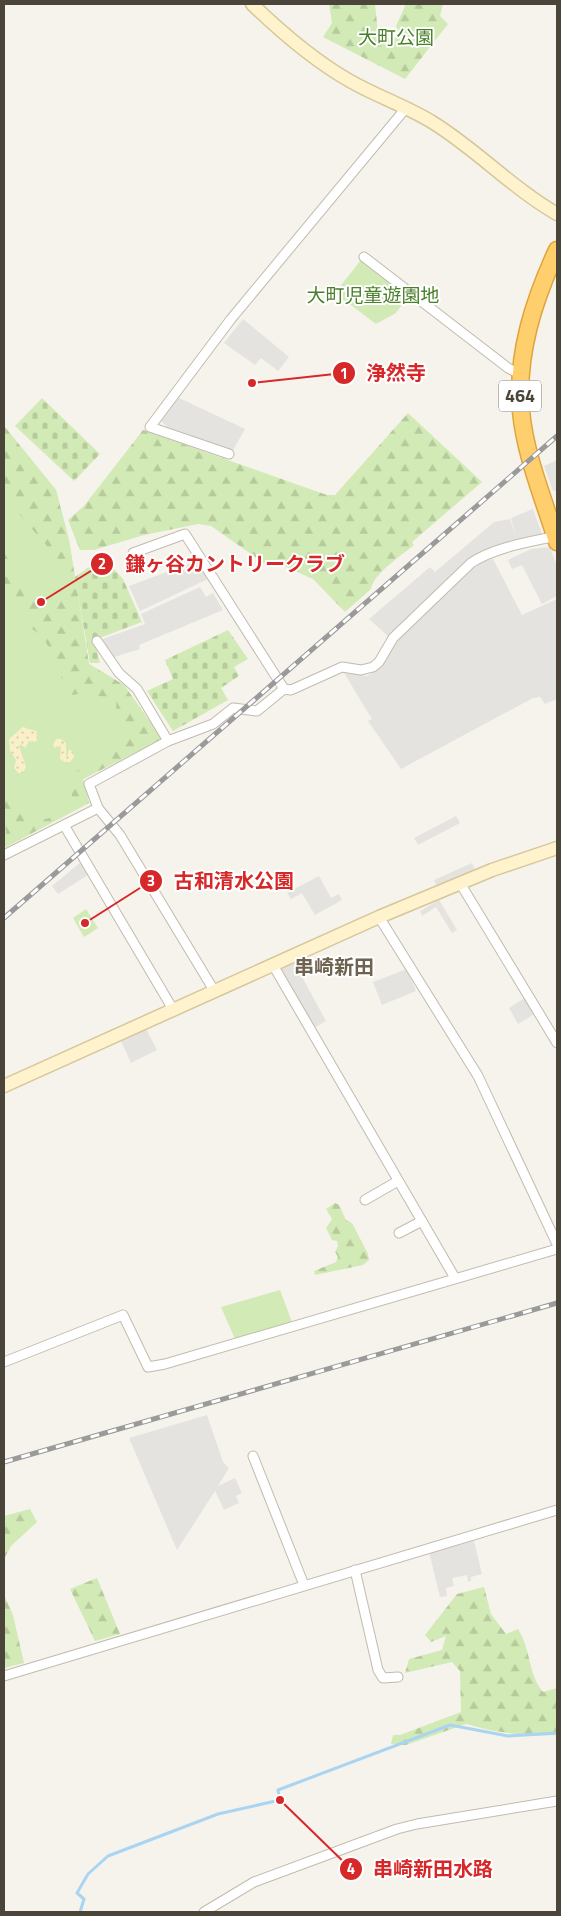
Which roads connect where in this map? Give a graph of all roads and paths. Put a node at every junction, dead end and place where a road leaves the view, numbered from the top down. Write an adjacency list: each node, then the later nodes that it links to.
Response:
1 (252, 4): 2 (street)
2 (406, 108): 3 (street); 7 (street)
3 (557, 214)
4 (557, 250): 6 (highway, 464)
5 (364, 257): 6 (street)
6 (520, 374): 8 (highway, 464)
7 (229, 454)
8 (557, 538): 11 (street)
9 (133, 553): 11 (street)
10 (97, 641): 12 (street)
11 (284, 689): 12 (street)
12 (168, 741): 13 (street)
13 (98, 808): 14 (street); 20 (street)
14 (64, 826): 16 (street); 21 (street)
15 (557, 848): 17 (street)
16 (4, 856)
17 (460, 883): 18 (street); 22 (street)
18 (380, 918): 19 (street); 28 (street)
19 (273, 965): 20 (street); 24 (street)
20 (215, 992): 21 (street)
21 (174, 1011): 23 (street)
22 (557, 1043)
23 (4, 1086)
24 (398, 1181): 25 (street); 26 (street)
25 (365, 1200)
26 (422, 1221): 27 (street); 30 (street)
27 (399, 1233)
28 (557, 1244)
29 (557, 1249): 30 (street)
30 (455, 1278): 31 (street)
31 (4, 1362)
32 (253, 1456): 36 (street)
33 (556, 1510): 34 (street); 35 (street)
34 (557, 1520)
35 (356, 1570): 36 (street); 38 (street)
36 (304, 1585): 37 (street)
37 (4, 1676)
38 (398, 1677)
39 (557, 1801): 40 (street)
40 (204, 1912)

